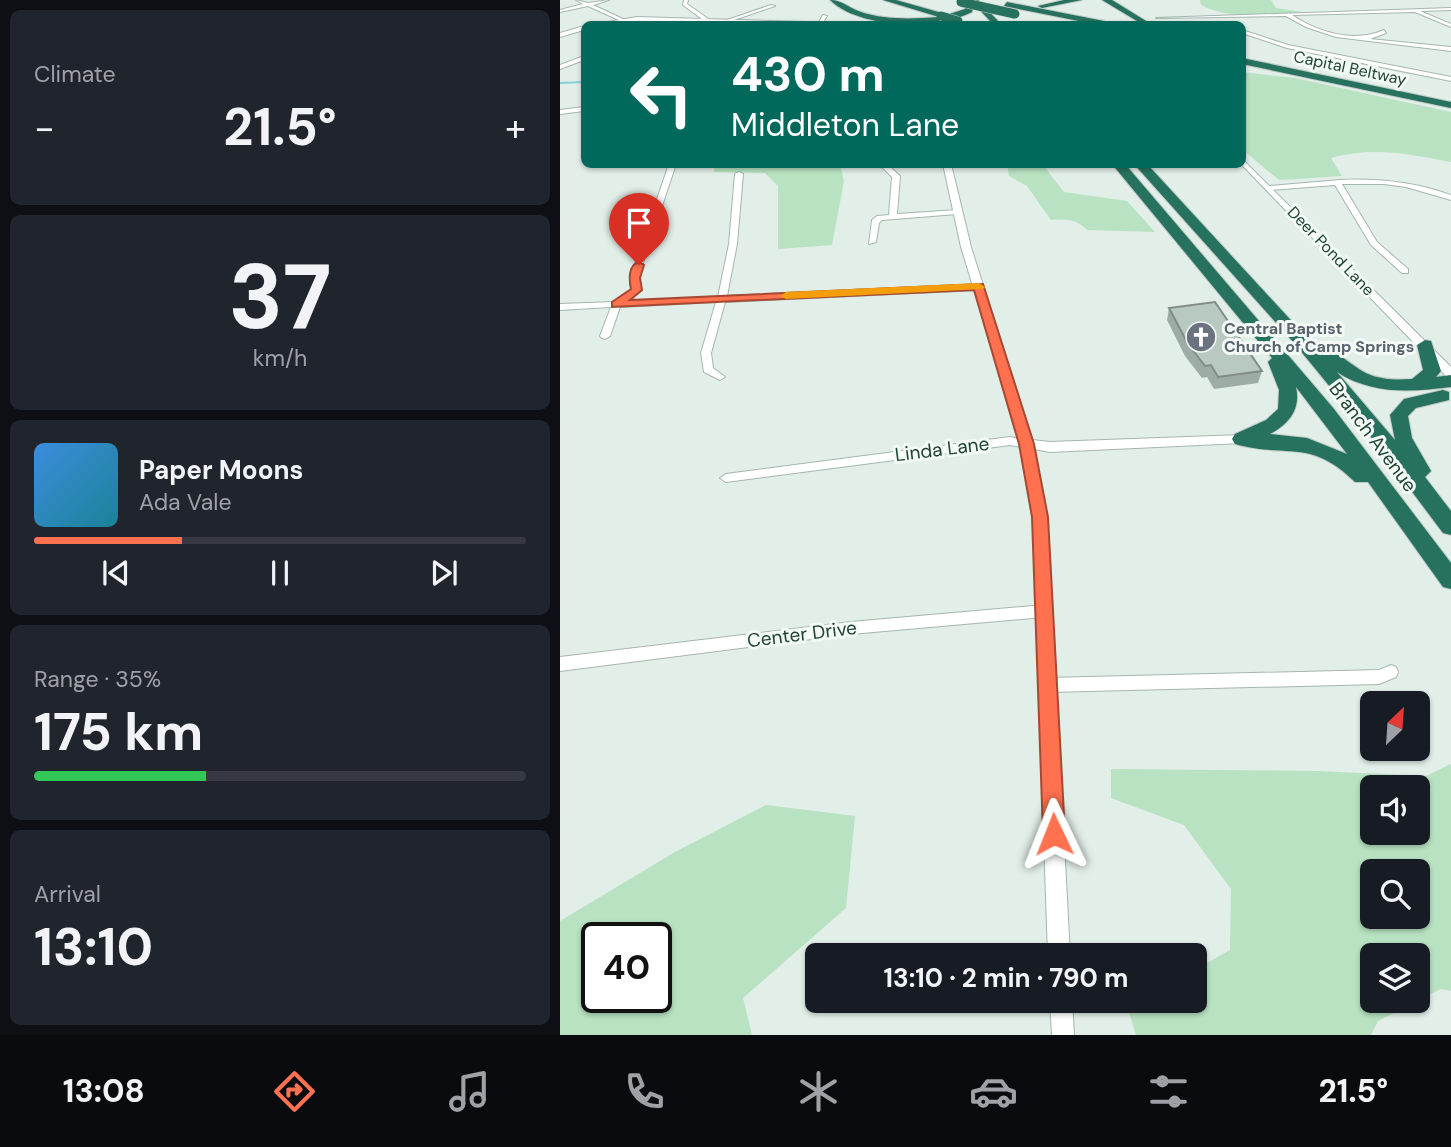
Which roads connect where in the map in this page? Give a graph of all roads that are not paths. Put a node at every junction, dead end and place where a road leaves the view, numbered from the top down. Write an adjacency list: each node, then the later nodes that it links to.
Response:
1 (578, 0): 14 (street)
2 (607, 0): 14 (street)
3 (686, 0): 31 (street)
4 (834, 0): 34 (highway)
5 (887, 0): 24 (highway)
6 (902, 0): 24 (highway)
7 (950, 0): 12 (highway)
8 (989, 0): 13 (highway); 38 (highway)
9 (1077, 0): 13 (highway)
10 (1106, 0): 17 (highway)
11 (1112, 0): 17 (highway)
12 (971, 1): 21 (highway, bridge); 35 (highway); 37 (highway)
13 (1006, 3): 41 (highway)
14 (587, 4): 19 (street); 20 (street)
15 (773, 6): 32 (street)
16 (1451, 9): 18 (street)
17 (1120, 10): 42 (highway)
18 (1413, 10): 22 (street); 44 (street)
19 (560, 11)
20 (604, 11): 27 (street)
21 (1015, 13): 39 (highway); 40 (highway)
22 (1288, 14): 25 (street); 49 (street)
23 (825, 16): 33 (street)
24 (942, 16): 36 (highway, bridge)
25 (1226, 16): 26 (street); 43 (street)
26 (1158, 18)
27 (624, 20): 28 (street); 29 (street)
28 (696, 20): 30 (street); 31 (street)
29 (618, 21)
30 (693, 21)
31 (708, 21): 32 (street)
32 (726, 21)
33 (822, 21)
34 (917, 21)
35 (930, 21)
36 (958, 21)
37 (994, 21)
38 (1005, 21)
39 (1048, 21)
40 (1053, 21)
41 (1090, 21)
42 (1141, 21)
43 (1230, 21)
44 (1451, 26)
45 (581, 29): 48 (street)
46 (1246, 32): 55 (street)
47 (1384, 32): 49 (street)
48 (560, 35)
49 (1368, 40): 50 (street)
50 (1451, 49)
51 (1246, 54): 56 (highway, Capital Beltway)
52 (581, 59): 54 (street)
53 (1246, 64): 57 (highway, Capital Beltway)
54 (560, 67)
55 (1451, 79)
56 (1451, 96)
57 (1451, 106)
58 (581, 109): 59 (street)
59 (560, 112)
60 (1246, 165): 69 (street, Deer Pond Lane)
61 (672, 168): 80 (street)
62 (887, 168): 73 (street)
63 (948, 168): 72 (street)
64 (1121, 168): 78 (highway, Branch Avenue)
65 (1144, 168): 71 (highway, Branch Avenue)
66 (1151, 168): 71 (highway)
67 (739, 174): 79 (street)
68 (1338, 184): 69 (street); 70 (street); 76 (street)
69 (1270, 188): 83 (street, Deer Pond Lane)
70 (1451, 198)
71 (1175, 202): 75 (highway, Branch Avenue)
72 (957, 212): 73 (street); 77 (street)
73 (892, 217): 74 (street)
74 (872, 242)
75 (1229, 260): 87 (highway); 93 (highway, Branch Avenue)
76 (1405, 271)
77 (979, 286): 79 (street); 90 (street)
78 (1231, 298): 89 (highway); 94 (highway, Branch Avenue)
79 (719, 299): 80 (street); 85 (street)
80 (616, 305): 81 (street); 82 (street)
81 (560, 307)
82 (605, 336)
83 (1425, 345): 84 (street, Deer Pond Lane); 87 (highway)
84 (1451, 374)
85 (720, 377)
86 (1451, 382): 87 (highway)
87 (1416, 386)
88 (1451, 395): 92 (highway)
89 (1242, 439): 90 (street, Linda Lane); 94 (highway)
90 (1027, 444): 91 (street, Linda Lane); 95 (street)
91 (726, 478)
92 (1451, 521)
93 (1451, 527)
94 (1448, 577)
95 (1045, 611): 96 (street, Center Drive); 98 (street)
96 (560, 664)
97 (1391, 672): 98 (street)
98 (1048, 685): 99 (street)
99 (1058, 943)
100 (1062, 1013): 101 (street)
101 (1063, 1035)

